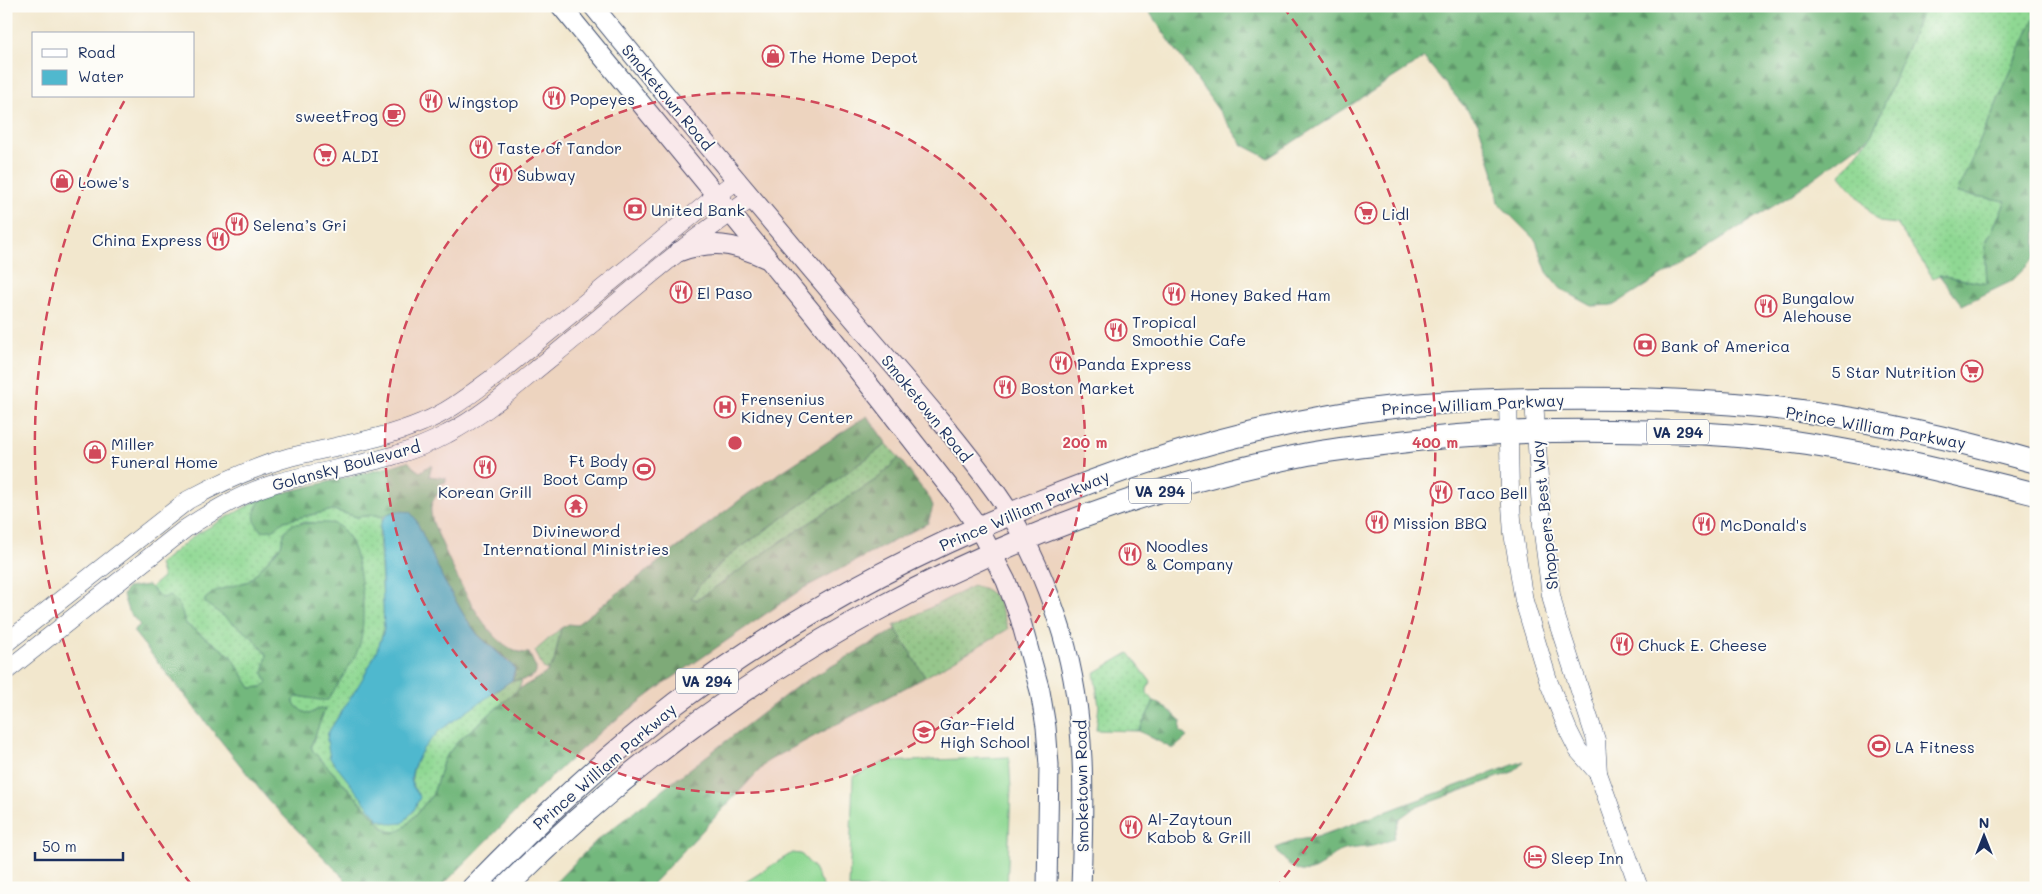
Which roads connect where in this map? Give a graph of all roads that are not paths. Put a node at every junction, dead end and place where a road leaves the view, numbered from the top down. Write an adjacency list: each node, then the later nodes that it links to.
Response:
1 (561, 6): 4 (main road, Smoketown Road)
2 (594, 6): 3 (main road, Smoketown Road)
3 (737, 180): 4 (street, Golansky Boulevard); 5 (main road, Smoketown Road)
4 (716, 196): 6 (main road, Smoketown Road); 11 (street, Golansky Boulevard)
5 (752, 198): 6 (street, Golansky Boulevard); 17 (main road, Smoketown Road)
6 (730, 213): 7 (street, Golansky Boulevard); 8 (main road, Smoketown Road)
7 (678, 252): 8 (main road); 14 (street, Golansky Boulevard)
8 (768, 259): 18 (main road, Smoketown Road)
9 (1534, 399): 10 (highway, Prince William Parkway / VA 294); 12 (street, Shoppers Best Way); 15 (highway, Prince William Parkway / VA 294)
10 (1508, 400): 13 (street, Shoppers Best Way); 17 (highway, Prince William Parkway / VA 294)
11 (432, 418): 14 (street); 20 (street, Golansky Boulevard)
12 (1536, 430): 13 (highway, Prince William Parkway / VA 294); 16 (highway, Prince William Parkway / VA 294); 25 (street, Shoppers Best Way)
13 (1509, 432): 19 (highway, Prince William Parkway / VA 294); 25 (street, Shoppers Best Way)
14 (441, 437): 22 (street, Golansky Boulevard)
15 (2036, 462)
16 (2036, 494)
17 (1009, 514): 18 (highway, Prince William Parkway / VA 294); 19 (main road, Smoketown Road)
18 (978, 527): 21 (main road, Smoketown Road); 26 (highway, Prince William Parkway / VA 294)
19 (1024, 540): 21 (highway, Prince William Parkway / VA 294); 29 (main road, Smoketown Road)
20 (127, 547): 22 (street); 23 (street, Golansky Boulevard)
21 (992, 552): 27 (highway, Prince William Parkway / VA 294); 28 (main road, Smoketown Road)
22 (141, 564): 24 (street, Golansky Boulevard)
23 (6, 643)
24 (6, 671)
25 (1598, 773): 30 (street, Shoppers Best Way)
26 (473, 888)
27 (505, 888)
28 (1047, 888)
29 (1081, 888)
30 (1639, 888)

